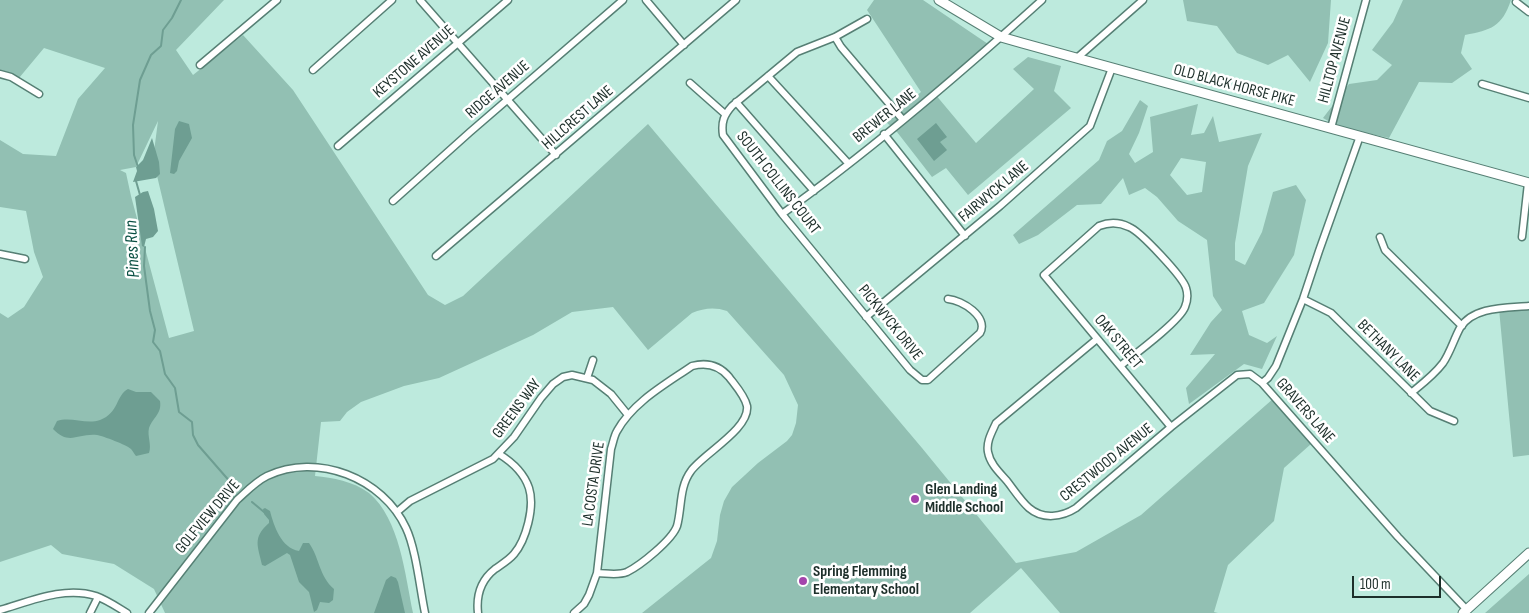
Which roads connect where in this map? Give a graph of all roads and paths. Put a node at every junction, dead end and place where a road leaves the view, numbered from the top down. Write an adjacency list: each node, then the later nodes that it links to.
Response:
1 (277, 0): 20 (street)
2 (392, 0): 22 (street)
3 (420, 0): 17 (street)
4 (508, 0): 17 (street, KEYSTONE AVENUE)
5 (623, 0): 29 (street, RIDGE AVENUE)
6 (646, 0): 18 (street)
7 (736, 0): 18 (street, HILLCREST LANE)
8 (939, 0): 16 (street, OLD BLACK HORSE PIKE)
9 (1042, 0): 16 (street, BREWER LANE)
10 (1143, 0): 19 (street)
11 (1366, 0): 33 (street, HILLTOP AVENUE)
12 (1516, 2): 13 (street)
13 (1529, 12)
14 (867, 19): 15 (street)
15 (835, 37): 24 (street); 32 (street)
16 (1002, 37): 19 (street, OLD BLACK HORSE PIKE); 32 (street, BREWER LANE)
17 (458, 43): 29 (street); 36 (street, KEYSTONE AVENUE)
18 (684, 45): 37 (street, HILLCREST LANE)
19 (1077, 58): 21 (street, OLD BLACK HORSE PIKE)
20 (200, 65)
21 (1112, 68): 33 (street, OLD BLACK HORSE PIKE); 43 (street, FAIRWYCK LANE)
22 (313, 70)
23 (0, 74): 27 (street)
24 (768, 76): 30 (street); 38 (street)
25 (690, 83): 31 (street)
26 (1482, 84): 28 (street)
27 (39, 94)
28 (1529, 98)
29 (507, 101): 37 (street); 41 (street, RIDGE AVENUE)
30 (736, 102): 31 (street); 40 (street)
31 (725, 114): 42 (street, SOUTH COLLINS COURT)
32 (903, 120): 34 (street, BREWER LANE)
33 (1331, 128): 35 (street, OLD BLACK HORSE PIKE)
34 (884, 134): 38 (street, BREWER LANE); 43 (street)
35 (1360, 136): 39 (street, OLD BLACK HORSE PIKE); 51 (street, GRAVERS LANE)
36 (338, 146)
37 (556, 155): 47 (street, HILLCREST LANE)
38 (848, 163): 40 (street, BREWER LANE)
39 (1529, 183): 45 (street)
40 (814, 191): 42 (street, BREWER LANE)
41 (392, 201)
42 (782, 214): 49 (street, SOUTH COLLINS COURT)
43 (965, 236): 53 (street, FAIRWYCK LANE)
44 (1380, 237): 54 (street)
45 (1522, 237)
46 (0, 254): 48 (street)
47 (436, 256)
48 (25, 259)
49 (836, 278): 53 (street, PICKWYCK DRIVE)
50 (948, 299): 53 (street, PICKWYCK DRIVE)
51 (1303, 299): 59 (street, GRAVERS LANE); 60 (street, BETHANY LANE)
52 (1529, 306): 54 (street)
53 (866, 317)
54 (1462, 326): 60 (street)
55 (1097, 339): 57 (street, OAK STREET); 57 (street, OAK STREET); 63 (street, CRESTWOOD AVENUE)
56 (593, 360): 58 (street)
57 (1120, 366): 63 (street, OAK STREET)
58 (587, 378): 61 (street); 64 (street, GREENS WAY)
59 (1262, 383): 63 (street, CRESTWOOD AVENUE); 70 (street, GRAVERS LANE)
60 (1411, 393): 62 (street, BETHANY LANE)
61 (628, 415): 67 (street, LA COSTA DRIVE); 67 (street, LA COSTA DRIVE)
62 (1454, 421)
63 (1171, 427)
64 (499, 454): 65 (street, GREENS WAY); 75 (street)
65 (397, 512): 73 (street, GOLFVIEW DRIVE); 74 (street, GOLFVIEW DRIVE)
66 (1529, 552): 70 (street)
67 (597, 573): 76 (street, LA COSTA DRIVE)
68 (98, 597): 69 (street); 71 (street); 72 (street)
69 (0, 610)
70 (1465, 611)
71 (90, 613)
72 (127, 613)
73 (149, 613)
74 (425, 613)
75 (478, 613)
76 (574, 613)

